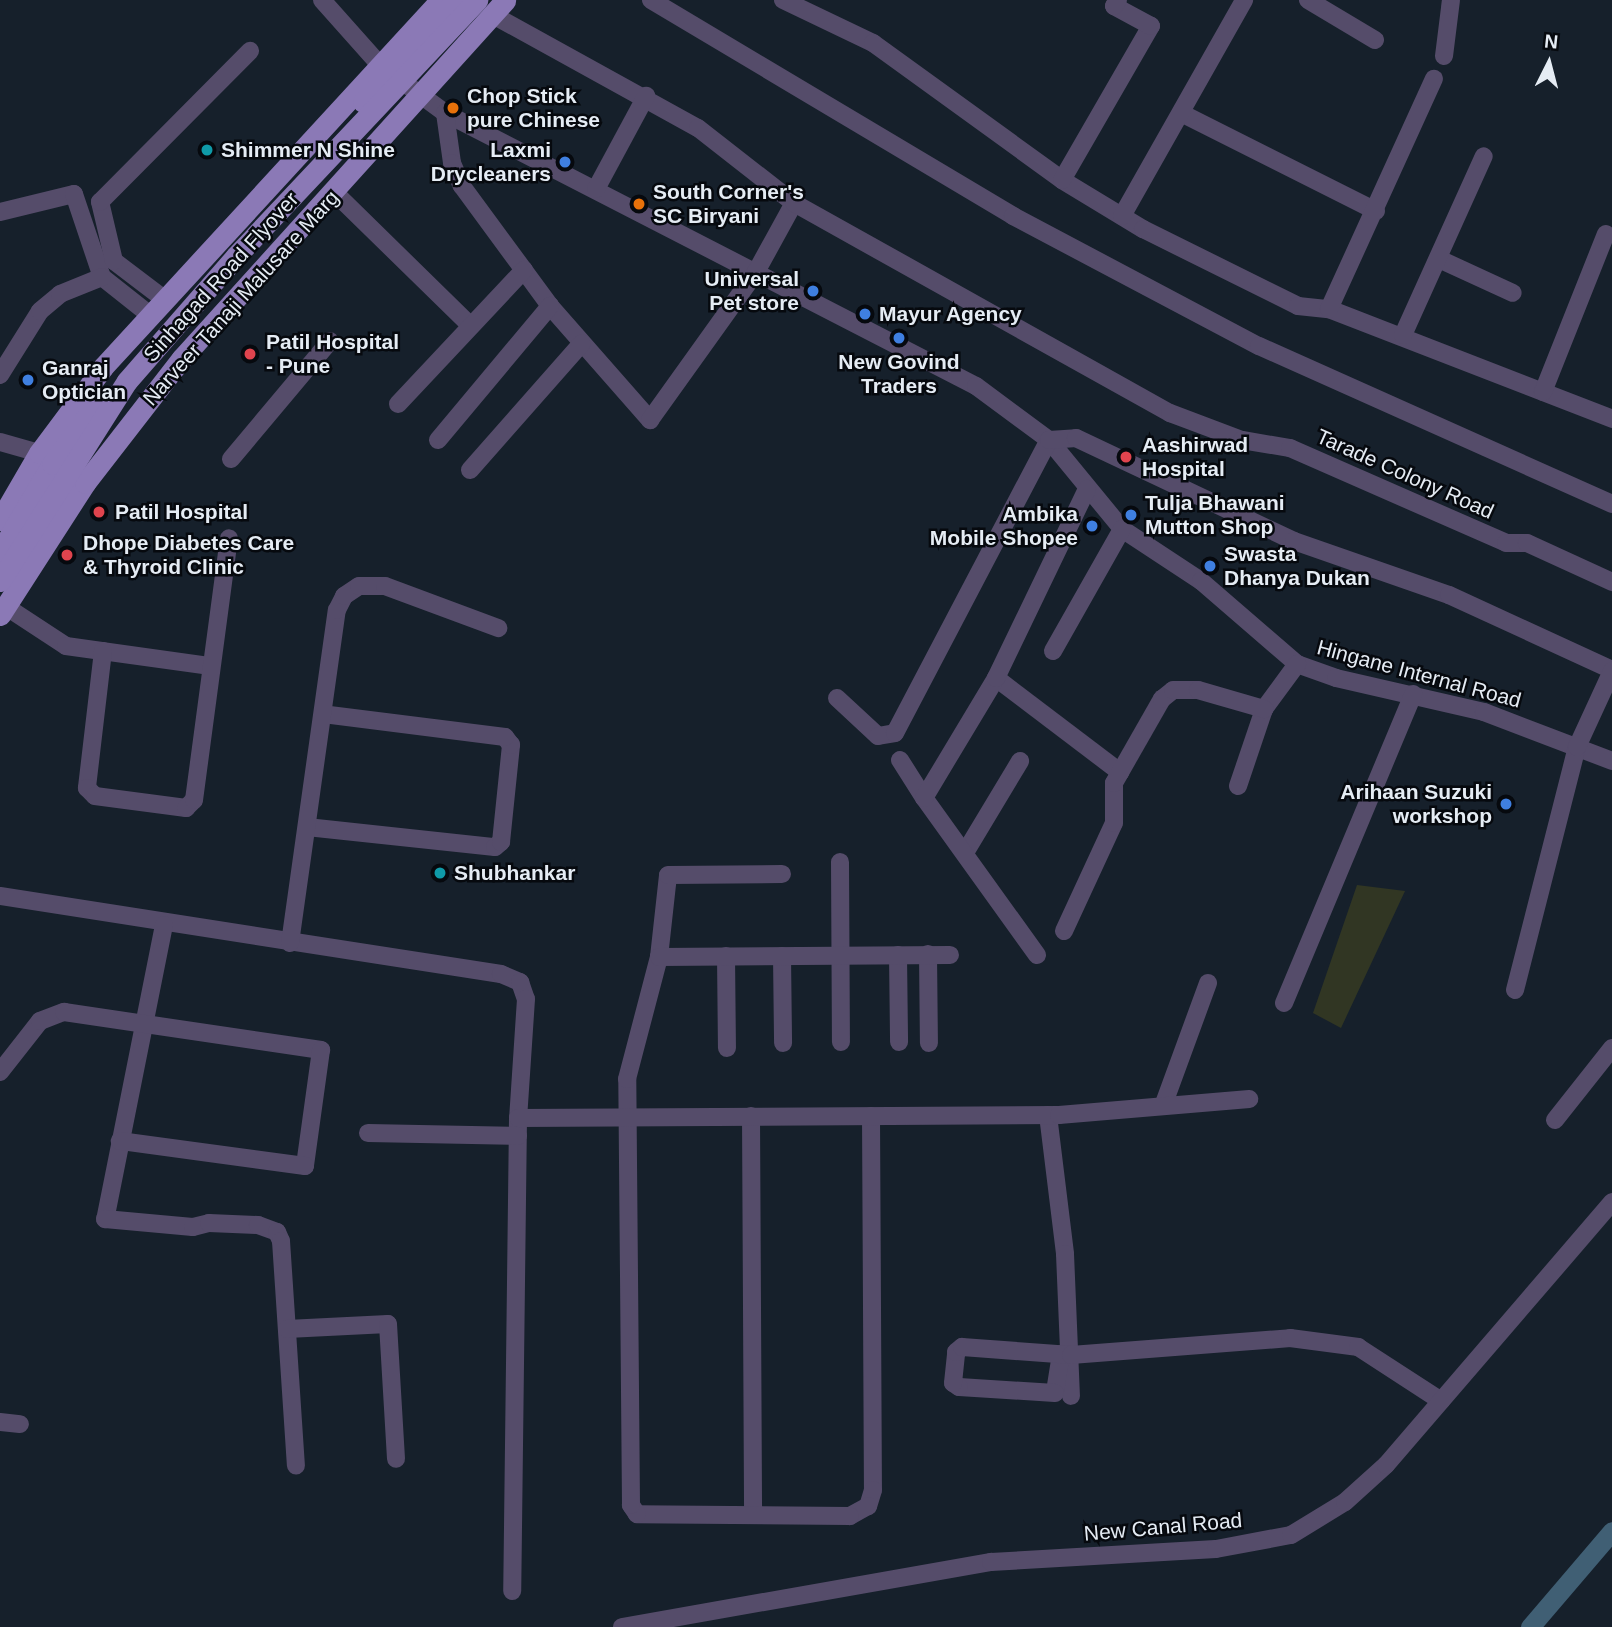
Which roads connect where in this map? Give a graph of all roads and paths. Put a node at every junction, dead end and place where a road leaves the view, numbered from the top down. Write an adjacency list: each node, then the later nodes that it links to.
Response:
1 (322, 0): 15 (street, Hingane Internal Road)
2 (440, 0): 15 (main road)
3 (456, 0): 58 (main road, Sinhagad Road Flyover, bridge)
4 (477, 0): 59 (main road, Sinhagad Road Flyover, bridge)
5 (651, 0): 54 (street)
6 (783, 0): 22 (street)
7 (1118, 0): 22 (street)
8 (1244, 0): 20 (street)
9 (1308, 0): 12 (street)
10 (1451, 0): 14 (street)
11 (499, 7): 17 (main road, Narveer Tanaji Malusare Marg); 18 (street, Tarade Colony Road)
12 (1375, 40)
13 (250, 51): 35 (street)
14 (1444, 56)
15 (380, 65): 17 (street, Hingane Internal Road); 35 (main road)
16 (1434, 79): 26 (street)
17 (421, 96): 19 (street, Hingane Internal Road); 24 (main road, Narveer Tanaji Malusare Marg)
18 (646, 96): 23 (street); 25 (street, Tarade Colony Road)
19 (445, 113): 23 (street, Hingane Internal Road); 31 (street)
20 (1183, 114): 26 (street); 28 (street)
21 (1484, 156): 30 (street)
22 (1062, 180): 28 (street)
23 (596, 189): 32 (street, Hingane Internal Road)
24 (335, 192): 39 (street); 61 (main road, Narveer Tanaji Malusare Marg)
25 (794, 203): 32 (street); 60 (street, Tarade Colony Road)
26 (1376, 211): 37 (street)
27 (0, 212): 33 (street)
28 (1122, 216): 37 (street)
29 (1606, 234): 44 (street)
30 (1438, 259): 34 (street); 40 (street)
31 (524, 270): 36 (street); 39 (street)
32 (756, 272): 42 (street); 48 (street, Hingane Internal Road)
33 (102, 277): 38 (street); 43 (street)
34 (1513, 293)
35 (164, 299): 38 (main road)
36 (550, 306): 42 (street); 47 (street)
37 (1329, 309): 40 (street)
38 (150, 315): 50 (main road)
39 (471, 326): 45 (street)
40 (1403, 335): 44 (street)
41 (330, 341): 51 (street)
42 (582, 344): 52 (street)
43 (0, 375)
44 (1543, 392): 46 (street)
45 (398, 404)
46 (1612, 419)
47 (438, 440)
48 (1049, 440): 53 (street, Hingane Internal Road); 67 (street); 70 (street)
49 (0, 442): 50 (street)
50 (39, 453): 55 (main road)
51 (231, 459)
52 (470, 470)
53 (1087, 489): 56 (street, Hingane Internal Road); 68 (street)
54 (1612, 504)
55 (0, 520)
56 (1122, 528): 64 (street); 65 (street, Hingane Internal Road)
57 (229, 538): 66 (street)
58 (0, 552)
59 (0, 581)
60 (1612, 582)
61 (3, 610): 63 (street)
62 (498, 628): 72 (street)
63 (103, 651): 66 (street); 66 (street)
64 (1053, 651)
65 (1297, 664): 69 (street, Hingane Internal Road); 71 (street)
66 (211, 666)
67 (1612, 670): 73 (street)
68 (996, 678): 77 (street); 79 (street)
69 (1413, 694): 73 (street, Hingane Internal Road); 98 (street)
70 (837, 698)
71 (1264, 709): 77 (street); 78 (street)
72 (323, 714): 80 (street); 80 (street)
73 (1577, 747): 76 (street, Hingane Internal Road); 97 (street)
74 (900, 760): 79 (street)
75 (1020, 761): 81 (street)
76 (1612, 761)
77 (1119, 772): 86 (street)
78 (1238, 786)
79 (924, 798): 81 (street)
80 (307, 827): 87 (street)
81 (966, 851): 92 (street)
82 (840, 862): 89 (street)
83 (782, 874): 95 (street)
84 (0, 895): 85 (street)
85 (164, 925): 87 (street); 99 (street)
86 (1064, 931)
87 (290, 943): 113 (street)
88 (928, 954): 90 (street); 91 (street); 103 (street)
89 (842, 955): 90 (street); 94 (street); 100 (street)
90 (898, 955): 101 (street)
91 (950, 955)
92 (1037, 955)
93 (726, 956): 94 (street); 95 (street); 104 (street)
94 (782, 956): 102 (street)
95 (659, 957): 112 (street)
96 (1208, 983): 108 (street)
97 (1515, 990)
98 (1284, 1003)
99 (141, 1024): 106 (street); 117 (street); 117 (street)
100 (841, 1042)
101 (899, 1042)
102 (783, 1043)
103 (929, 1043)
104 (727, 1048)
105 (1612, 1048): 114 (street)
106 (0, 1072)
107 (1249, 1100): 108 (street)
108 (1163, 1106): 109 (street)
109 (1048, 1115): 111 (street); 120 (street)
110 (751, 1116): 111 (street); 112 (street); 127 (street)
111 (871, 1116): 127 (street)
112 (628, 1117): 113 (street); 127 (street)
113 (518, 1118): 116 (street)
114 (1555, 1120)
115 (368, 1133): 116 (street)
116 (518, 1136): 128 (street)
117 (120, 1141): 119 (street)
118 (1612, 1202): 122 (street, New Canal Road)
119 (287, 1329): 125 (street); 126 (street)
120 (1066, 1354): 120 (street); 121 (street); 122 (street)
121 (1071, 1396)
122 (1441, 1401): 129 (street, New Canal Road)
123 (0, 1422): 124 (street)
124 (20, 1424)
125 (396, 1459)
126 (296, 1465)
127 (753, 1514)
128 (512, 1591)
129 (622, 1627)

